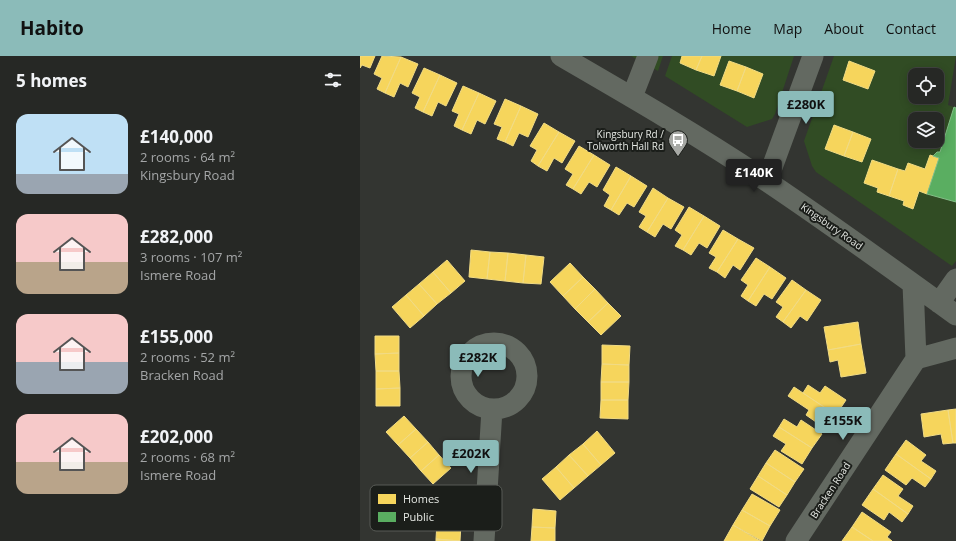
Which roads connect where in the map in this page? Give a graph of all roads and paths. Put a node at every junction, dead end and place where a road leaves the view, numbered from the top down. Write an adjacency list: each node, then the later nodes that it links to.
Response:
1 (561, 56): 4 (street, Kingsbury Road)
2 (648, 56): 4 (street)
3 (813, 56): 5 (street)
4 (632, 97): 5 (street, Kingsbury Road)
5 (767, 181): 7 (street, Kingsbury Road)
6 (956, 279): 8 (street)
7 (913, 284): 8 (street, Kingsbury Road); 11 (street)
8 (939, 302): 9 (street, Kingsbury Road)
9 (956, 315)
10 (956, 348): 11 (street)
11 (916, 359): 16 (street, Bracken Road)
12 (492, 409): 13 (street)
13 (487, 485)
14 (485, 531): 15 (street)
15 (484, 541)
16 (796, 541)

